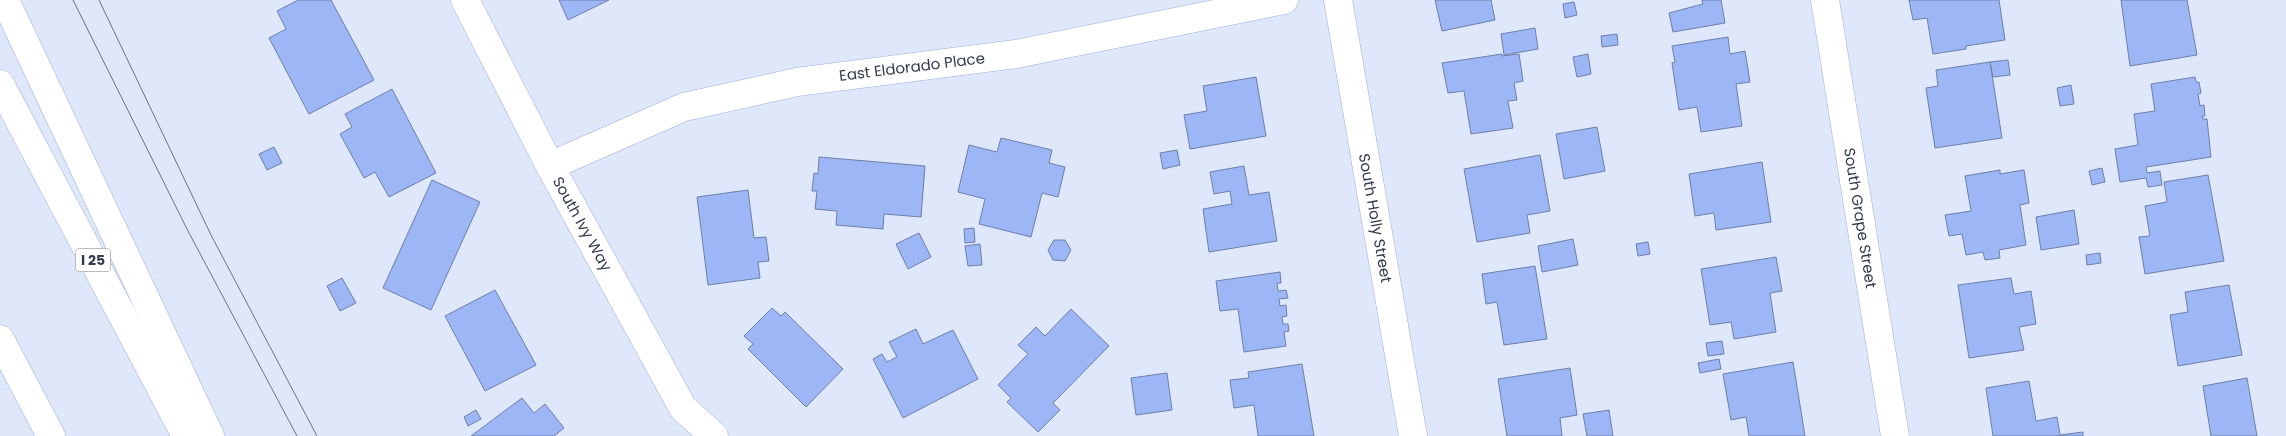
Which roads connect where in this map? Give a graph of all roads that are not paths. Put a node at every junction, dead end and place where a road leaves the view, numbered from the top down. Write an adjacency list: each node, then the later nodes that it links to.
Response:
1 (5, 0): 12 (main road)
2 (465, 0): 7 (main road, South Ivy Way)
3 (1284, 0): 7 (main road, East Eldorado Place)
4 (1338, 0): 14 (main road, South Holly Street)
5 (1825, 0): 15 (main road, South Grape Street)
6 (0, 84): 11 (main road, I 25)
7 (550, 166): 13 (main road, South Ivy Way)
8 (0, 339): 10 (main road)
9 (0, 358): 10 (main road)
10 (50, 434)
11 (186, 436)
12 (210, 436)
13 (714, 436)
14 (1412, 436)
15 (1895, 436)

